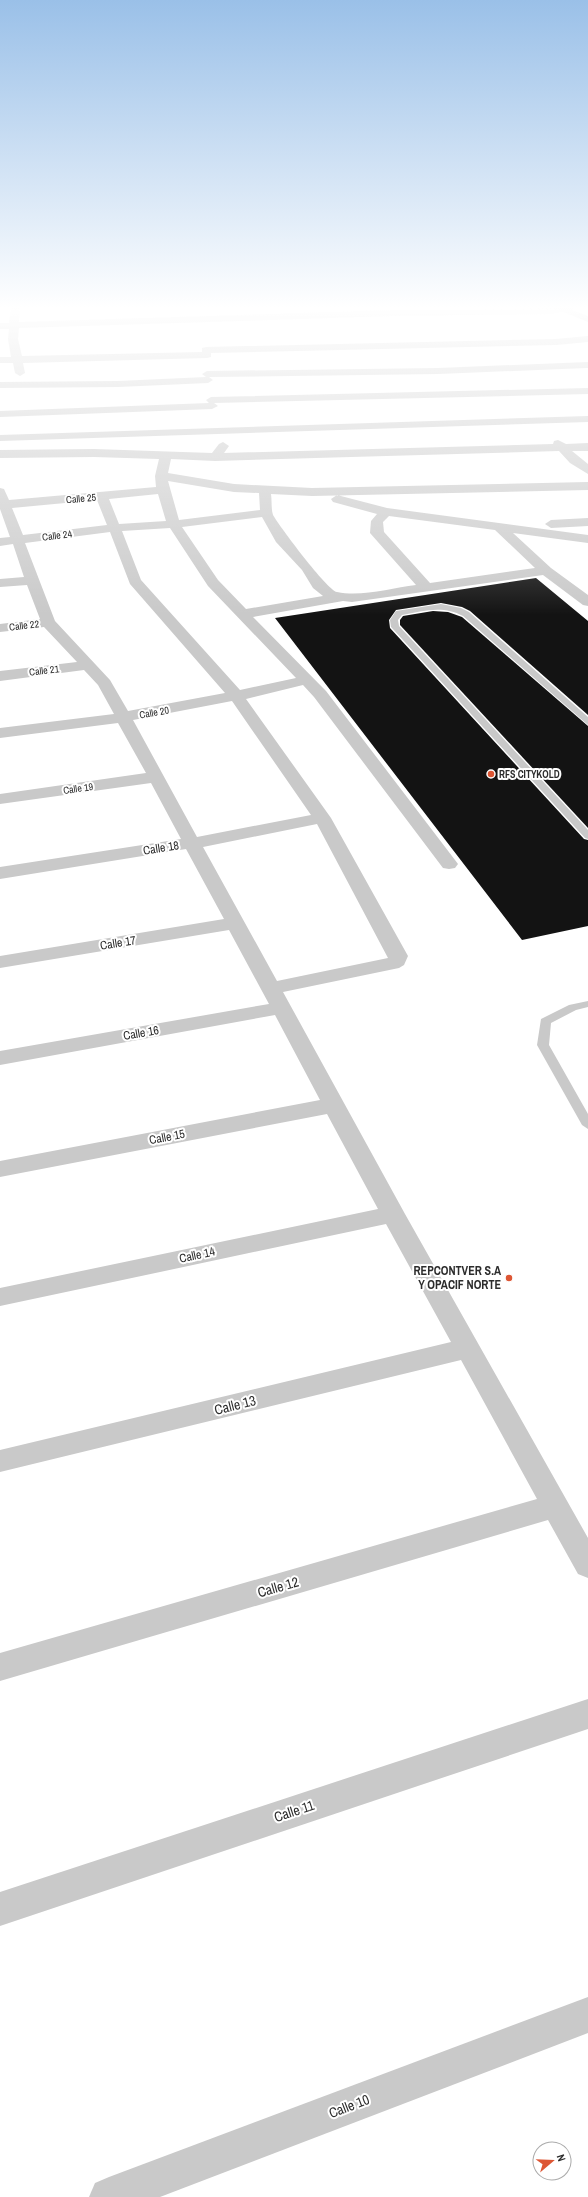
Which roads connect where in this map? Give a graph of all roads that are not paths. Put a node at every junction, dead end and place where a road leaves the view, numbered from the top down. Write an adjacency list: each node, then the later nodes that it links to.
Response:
1 (64, 411): 4 (street)
2 (215, 411): 10 (street)
3 (467, 411): 8 (street)
4 (15, 413): 5 (street); 11 (street)
5 (0, 414)
6 (588, 419): 7 (street)
7 (534, 421): 8 (street); 14 (street)
8 (474, 422): 9 (street)
9 (279, 428): 10 (street); 12 (street)
10 (222, 431): 11 (street); 12 (street)
11 (5, 437): 15 (street)
12 (223, 445): 18 (street)
13 (588, 447): 14 (street)
14 (566, 449): 18 (street); 19 (street)
15 (0, 450)
16 (0, 454): 17 (street)
17 (166, 455): 18 (street); 20 (street)
18 (215, 457)
19 (588, 470)
20 (162, 483): 22 (street, Calle 25); 24 (street, Calle 25); 29 (street)
21 (588, 486): 23 (street)
22 (265, 491): 23 (street, Calle 25); 27 (street)
23 (312, 492): 26 (street)
24 (102, 496): 25 (street, Calle 25); 30 (street)
25 (2, 500): 33 (street)
26 (386, 512): 31 (street); 37 (street)
27 (266, 513): 29 (street, Calle 24); 38 (street)
28 (588, 522): 31 (street)
29 (174, 524): 30 (street, Calle 24); 40 (street)
30 (114, 528): 33 (street, Calle 24); 46 (street)
31 (500, 528): 32 (street); 34 (street)
32 (588, 539)
33 (9, 541): 35 (street)
34 (546, 571): 37 (street); 39 (street)
35 (33, 580): 36 (street); 41 (street)
36 (0, 583)
37 (426, 587): 38 (street)
38 (339, 598): 40 (street)
39 (588, 602)
40 (243, 614): 45 (street)
41 (48, 622): 42 (street, Calle 22); 43 (street)
42 (0, 628)
43 (88, 665): 44 (street, Calle 21); 47 (street)
44 (0, 676)
45 (307, 680): 46 (street, Calle 20); 55 (street)
46 (236, 696): 47 (street, Calle 20); 52 (street)
47 (124, 717): 49 (street, Calle 20); 50 (street)
48 (588, 722): 53 (lane)
49 (0, 734)
50 (156, 777): 51 (street, Calle 19); 54 (street)
51 (0, 799)
52 (322, 818): 54 (street, Calle 18); 59 (street)
53 (588, 836)
54 (193, 843): 56 (street, Calle 18); 57 (street)
55 (449, 864)
56 (0, 873)
57 (236, 923): 58 (street, Calle 17); 59 (street)
58 (0, 962)
59 (271, 988): 61 (street)
60 (588, 1004): 64 (lane)
61 (281, 1008): 62 (street, Calle 16); 63 (street)
62 (0, 1058)
63 (334, 1105): 65 (street, Calle 15); 66 (street)
64 (588, 1125)
65 (0, 1169)
66 (393, 1214): 67 (street, Calle 14); 68 (street)
67 (0, 1297)
68 (469, 1348): 69 (street, Calle 13); 70 (street)
69 (0, 1461)
70 (556, 1506): 71 (street); 72 (street, Calle 12)
71 (588, 1565)
72 (0, 1667)
73 (588, 1714): 74 (street, Calle 11)
74 (0, 1909)
75 (588, 2015): 76 (street, Calle 10)
76 (109, 2197)

